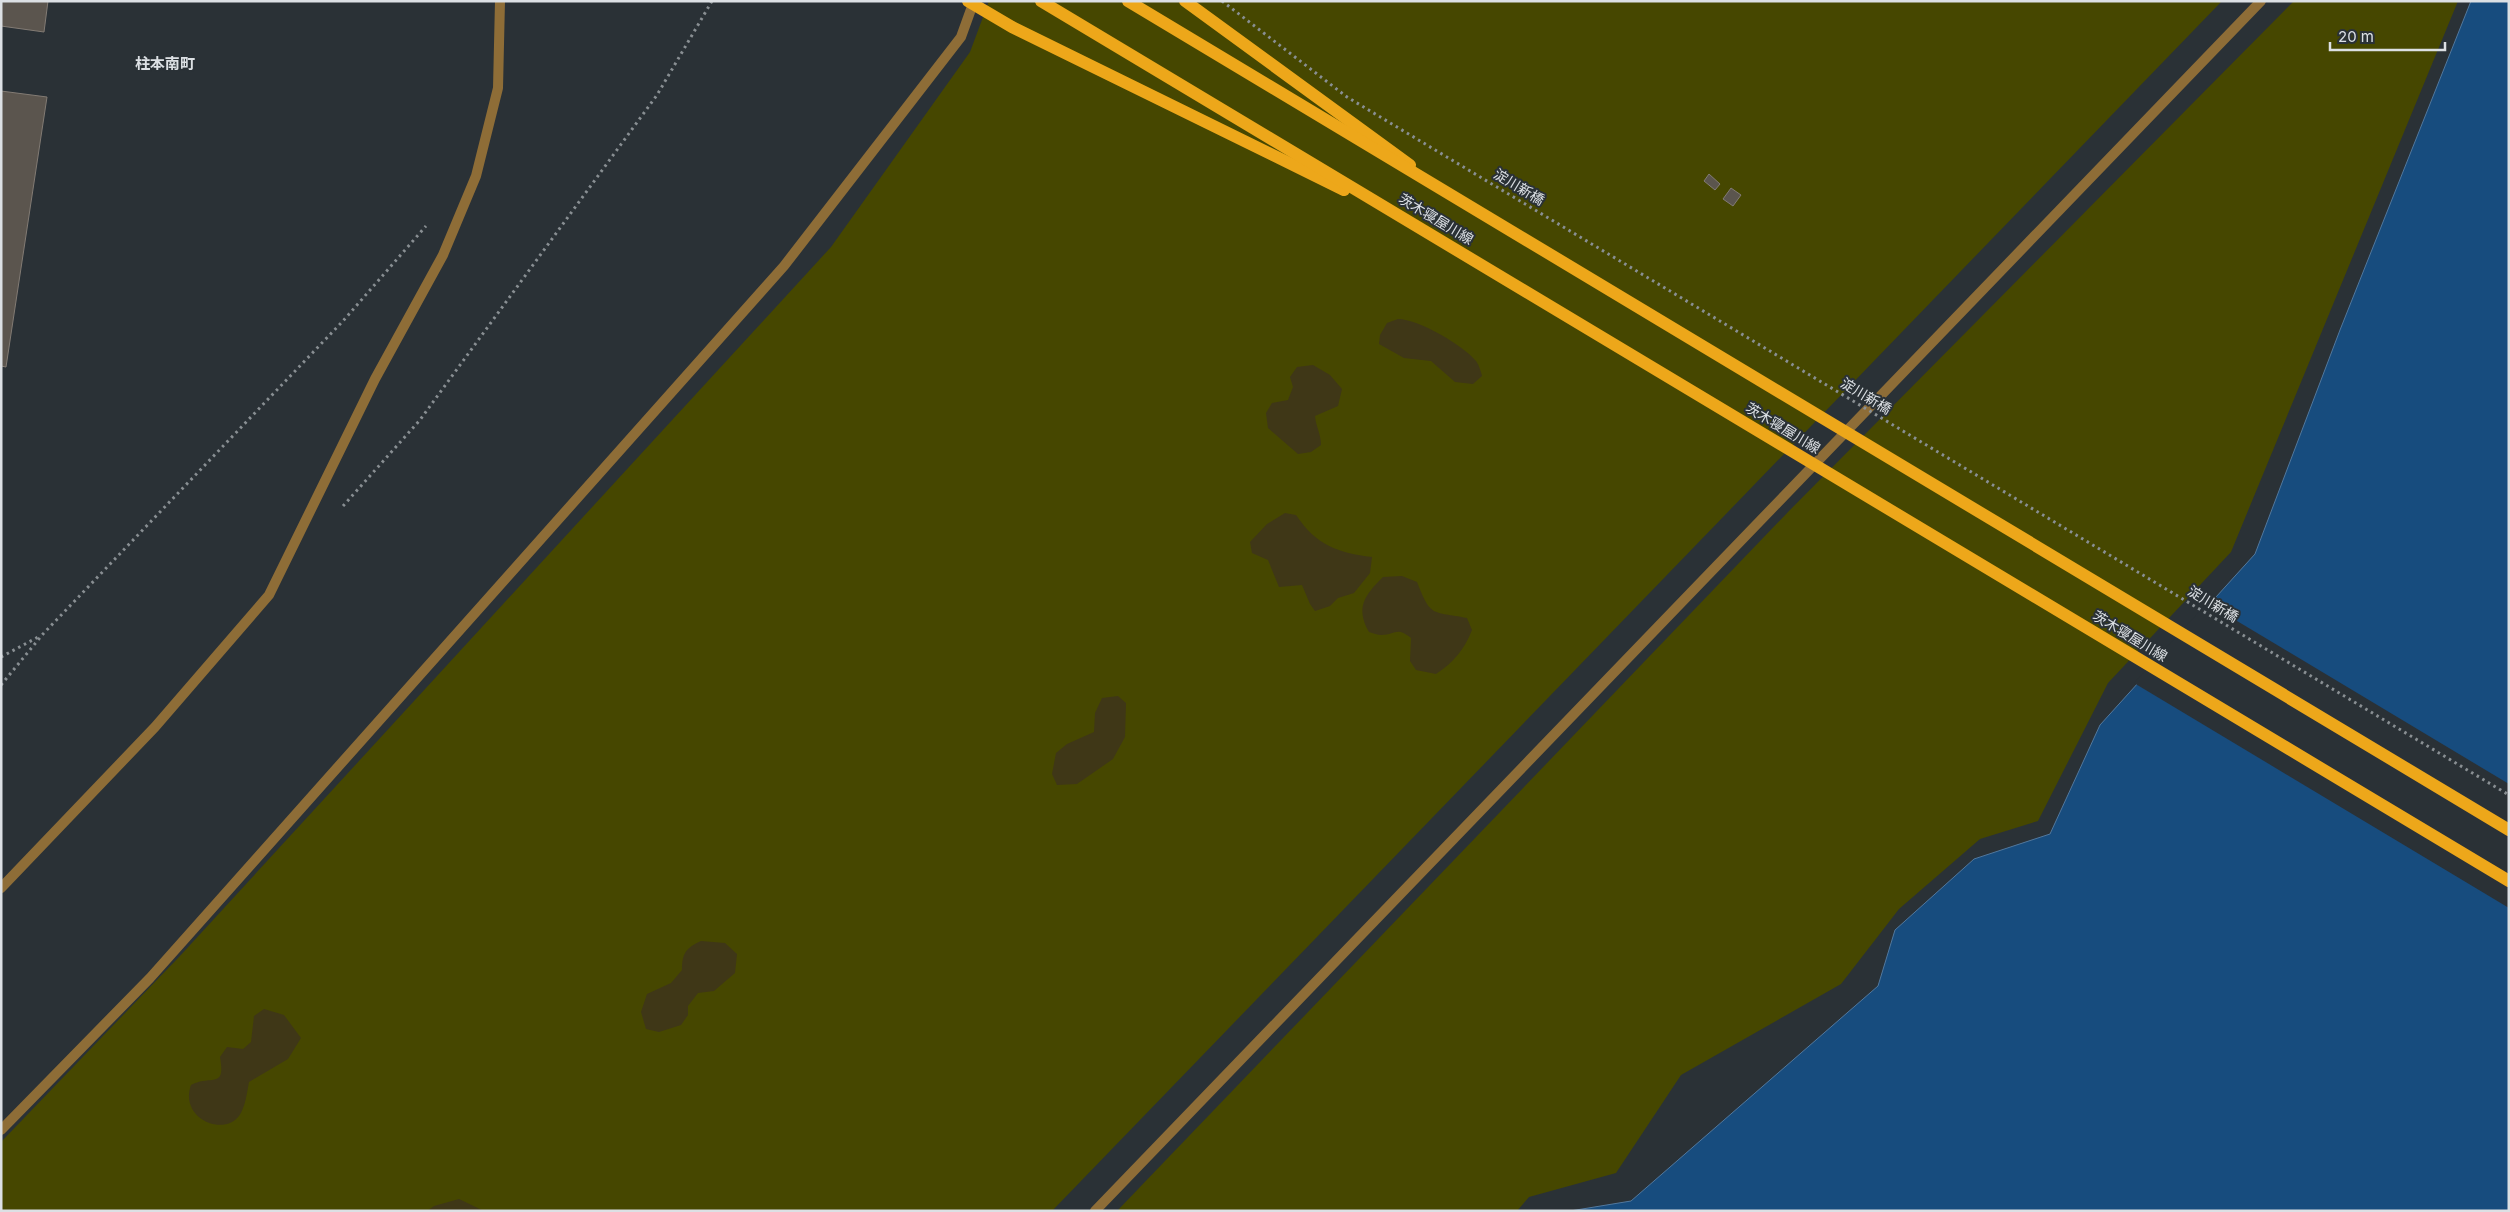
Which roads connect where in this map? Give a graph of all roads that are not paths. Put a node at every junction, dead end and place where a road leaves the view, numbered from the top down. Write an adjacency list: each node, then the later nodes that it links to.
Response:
1 (500, 1): 12 (lane)
2 (968, 1): 9 (main road, bridge)
3 (974, 1): 13 (lane)
4 (1041, 1): 9 (main road, 茨木寝屋川線, bridge)
5 (1128, 1): 8 (main road, 茨木寝屋川線, bridge)
6 (1186, 1): 8 (main road, bridge)
7 (2260, 1): 14 (lane)
8 (1447, 192): 10 (main road, 茨木寝屋川線, bridge)
9 (1421, 228): 11 (main road, 茨木寝屋川線, bridge)
10 (2509, 830)
11 (2509, 881)
12 (1, 888)
13 (1, 1130)
14 (1095, 1211)

